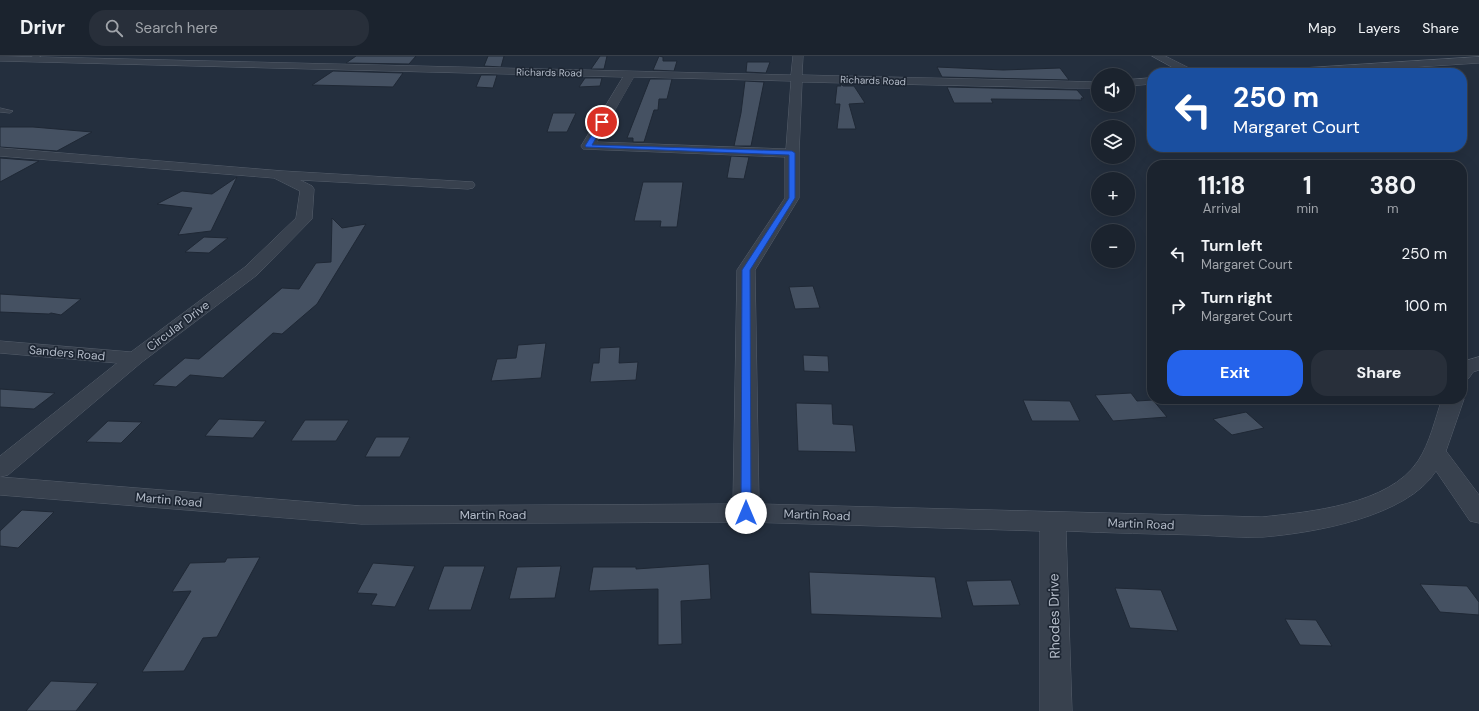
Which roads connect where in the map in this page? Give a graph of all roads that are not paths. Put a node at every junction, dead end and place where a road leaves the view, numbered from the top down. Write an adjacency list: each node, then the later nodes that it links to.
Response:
1 (798, 56): 9 (street)
2 (1157, 56): 6 (street)
3 (34, 57): 4 (street, Richards Road); 8 (street, Richards Road)
4 (0, 58)
5 (1479, 60): 7 (street)
6 (1181, 68)
7 (1352, 68)
8 (630, 74): 9 (street, Richards Road); 16 (street)
9 (797, 78): 12 (street, Richards Road); 16 (street)
10 (1147, 81): 11 (street)
11 (1135, 82)
12 (1091, 85)
13 (0, 110): 14 (lane)
14 (10, 111)
15 (0, 152): 17 (street, Circular Drive)
16 (792, 153): 27 (street)
17 (277, 174): 18 (street, Circular Drive); 20 (street, Circular Drive)
18 (468, 185)
19 (0, 348): 20 (street, Sanders Road)
20 (135, 358): 25 (street, Circular Drive)
21 (1479, 363): 22 (street)
22 (1467, 367)
23 (1451, 404): 24 (street, Martin Road)
24 (1434, 451): 28 (street); 29 (street, Martin Road)
25 (0, 469)
26 (0, 486): 27 (street, Martin Road)
27 (746, 513): 29 (street, Martin Road)
28 (1479, 514)
29 (1053, 521): 30 (street, Rhodes Drive)
30 (1056, 711)

